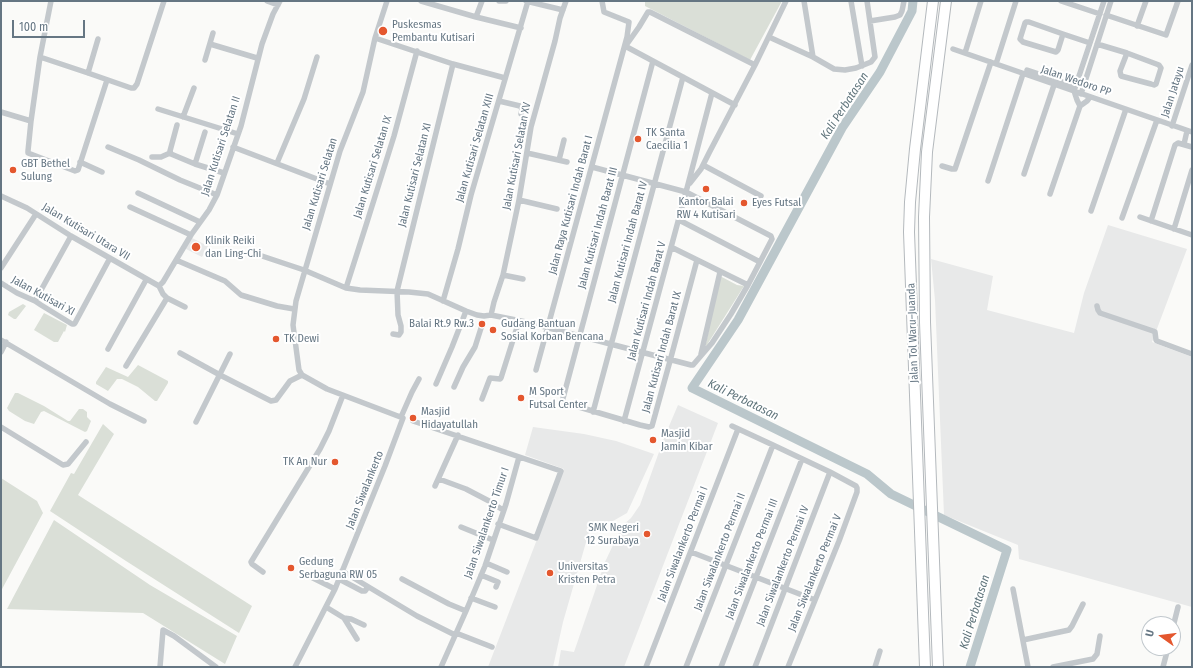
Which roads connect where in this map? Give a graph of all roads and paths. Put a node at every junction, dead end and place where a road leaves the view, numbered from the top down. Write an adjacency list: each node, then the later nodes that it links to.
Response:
1 (51, 1): 48 (street)
2 (164, 1): 65 (street)
3 (267, 1): 26 (street)
4 (387, 1): 38 (street, Jalan Kutisari Selatan)
5 (421, 1): 29 (street)
6 (482, 1): 29 (street)
7 (499, 1): 8 (street)
8 (506, 1)
9 (525, 1): 10 (street)
10 (528, 1): 27 (street); 32 (street, Jalan Kutisari Selatan XIII)
11 (566, 1): 27 (street, Jalan Kutisari Selatan XV)
12 (602, 1): 43 (street, Jalan Raya Kutisari Indah Barat I)
13 (786, 1): 37 (street, Jalan Kutisari Indah Barat V)
14 (804, 1): 50 (street)
15 (851, 1): 58 (street)
16 (867, 1): 30 (street)
17 (904, 1): 30 (street)
18 (933, 1): 244 (highway, Jalan Tol Waru–Juanda)
19 (946, 1): 245 (highway, Jalan Tol Waru–Juanda)
20 (981, 1): 46 (street)
21 (1016, 1): 54 (street)
22 (1062, 1): 28 (street)
23 (1146, 1): 31 (street)
24 (1178, 1): 31 (street)
25 (1107, 2): 28 (street)
26 (279, 3): 51 (street, Jalan Kutisari Selatan II)
27 (563, 10): 93 (street, Jalan Kutisari Selatan XV)
28 (1103, 14): 31 (street); 33 (street); 36 (street)
29 (476, 17): 32 (street)
30 (870, 21): 58 (street)
31 (1138, 26)
32 (521, 28): 63 (street, Jalan Kutisari Selatan XIII)
33 (1094, 31): 36 (street); 40 (street)
34 (213, 33): 41 (street)
35 (1063, 34): 35 (street); 40 (street)
36 (1100, 34): 42 (street)
37 (768, 37): 50 (street); 56 (street, Jalan Kutisari Indah Barat V)
38 (375, 38): 45 (street); 110 (street, Jalan Kutisari Selatan)
39 (98, 39): 59 (street)
40 (1090, 43): 61 (street)
41 (210, 44): 51 (street); 52 (street)
42 (1097, 44): 47 (street); 64 (street)
43 (625, 46): 53 (street); 56 (street); 102 (street, Jalan Raya Kutisari Indah Barat I)
44 (952, 49): 46 (street, Jalan Wedoro PP)
45 (417, 51): 55 (street); 147 (street, Jalan Kutisari Selatan IX)
46 (964, 53): 54 (street, Jalan Wedoro PP)
47 (1127, 53): 47 (street)
48 (40, 57): 59 (street); 81 (street)
49 (317, 57): 98 (street)
50 (813, 57): 58 (street)
51 (257, 58): 86 (street, Jalan Kutisari Selatan II)
52 (205, 60)
53 (653, 61): 62 (street); 107 (street, Jalan Kutisari Indah Barat III)
54 (993, 63): 60 (street, Jalan Wedoro PP); 101 (street)
55 (453, 64): 63 (street); 148 (street, Jalan Kutisari Selatan XI)
56 (755, 65): 73 (street, Jalan Kutisari Indah Barat V)
57 (1192, 65): 83 (street, Jalan Jatayu)
58 (862, 66)
59 (88, 72): 65 (street)
60 (1025, 72): 66 (street, Jalan Wedoro PP); 68 (street); 108 (street)
61 (1079, 76): 64 (street); 68 (street)
62 (683, 77): 69 (street); 109 (street, Jalan Kutisari Indah Barat IV)
63 (505, 78): 72 (street, Jalan Kutisari Selatan XIII)
64 (1086, 78): 70 (street)
65 (107, 80): 96 (street)
66 (1054, 85): 68 (street, Jalan Wedoro PP); 106 (street)
67 (194, 88): 79 (street)
68 (1075, 89): 70 (street, Jalan Wedoro PP); 74 (street)
69 (712, 92): 73 (street); 111 (street, Jalan Kutisari Indah Barat V)
70 (1081, 94): 71 (street, Jalan Wedoro PP)
71 (1090, 97): 74 (street); 76 (street, Jalan Wedoro PP)
72 (499, 101): 78 (street); 151 (street, Jalan Kutisari Selatan XIII)
73 (734, 105): 100 (street, Jalan Kutisari Indah Barat V)
74 (1080, 106): 114 (street)
75 (158, 109): 79 (street)
76 (1126, 109): 80 (street, Jalan Wedoro PP); 121 (street)
77 (1, 112): 81 (street)
78 (521, 114)
79 (183, 117): 86 (street)
80 (1157, 120): 83 (street, Jalan Wedoro PP); 124 (street)
81 (31, 121): 96 (street)
82 (178, 124): 92 (street)
83 (1172, 126): 85 (street, Jalan Wedoro PP)
84 (205, 132): 99 (street)
85 (1190, 132): 88 (street)
86 (238, 134): 91 (street, Jalan Kutisari Selatan II)
87 (564, 140): 95 (street)
88 (1184, 144): 89 (street); 126 (street)
89 (1192, 145)
90 (108, 147): 115 (street)
91 (233, 147): 98 (street); 105 (street, Jalan Kutisari Selatan II)
92 (170, 153): 94 (street); 99 (street)
93 (527, 153): 95 (street); 118 (street, Jalan Kutisari Selatan XV)
94 (152, 157)
95 (559, 160): 97 (street)
96 (80, 162): 104 (street)
97 (567, 162)
98 (277, 163): 110 (street)
99 (194, 164): 105 (street)
100 (703, 165): 111 (street, Jalan Kutisari Indah Barat V); 117 (street)
101 (942, 166)
102 (592, 167): 107 (street); 158 (street, Jalan Raya Kutisari Indah Barat I)
103 (1192, 170): 128 (street)
104 (102, 172)
105 (224, 173): 115 (street, Jalan Kutisari Selatan II)
106 (1024, 174)
107 (622, 175): 109 (street); 160 (street, Jalan Kutisari Indah Barat III)
108 (988, 181)
109 (654, 183): 112 (street); 162 (street, Jalan Kutisari Indah Barat IV)
110 (330, 184): 139 (street, Jalan Kutisari Selatan)
111 (688, 186): 112 (street, Jalan Kutisari Indah Barat V)
112 (686, 192): 125 (street, Jalan Kutisari Indah Barat V); 137 (street)
113 (138, 193): 127 (street)
114 (1050, 194)
115 (217, 195): 127 (street, Jalan Kutisari Selatan II)
116 (1, 196): 122 (street, Jalan Kutisari Utara VII)
117 (761, 196)
118 (519, 200): 120 (street); 141 (street, Jalan Kutisari Selatan XV)
119 (130, 207): 129 (street)
120 (557, 209)
121 (1091, 210)
122 (36, 214): 131 (street, Jalan Kutisari Utara VII); 138 (street, Jalan Kutisari XI)
123 (1140, 217): 126 (street)
124 (1122, 218)
125 (679, 220): 132 (street, Jalan Kutisari Indah Barat V); 137 (street)
126 (1151, 221): 128 (street)
127 (200, 222): 129 (street, Jalan Kutisari Selatan II)
128 (1174, 228): 130 (street)
129 (190, 234): 135 (street, Jalan Kutisari Selatan II)
130 (1192, 235)
131 (71, 236): 134 (street, Jalan Kutisari Utara VII); 150 (street)
132 (672, 247): 136 (street); 166 (street, Jalan Kutisari Indah Barat V)
133 (259, 255): 139 (street)
134 (110, 258): 143 (street, Jalan Kutisari Utara VII); 150 (street, Jalan Kutisari XI)
135 (176, 260): 146 (street, Jalan Kutisari Selatan II); 154 (street)
136 (697, 260): 140 (street); 170 (street, Jalan Kutisari Indah Barat IX)
137 (760, 262): 145 (street)
138 (1, 268)
139 (304, 270): 147 (street); 154 (street, Jalan Kutisari Selatan)
140 (720, 272): 145 (street); 169 (street)
141 (503, 275): 142 (street); 156 (street, Jalan Kutisari Selatan XV)
142 (523, 279)
143 (146, 280): 146 (street, Jalan Kutisari Utara VII); 163 (street)
144 (1, 283): 150 (street, Jalan Kutisari XI)
145 (748, 285): 169 (street)
146 (159, 286): 149 (street)
147 (346, 288): 148 (street)
148 (397, 291): 151 (street); 159 (street, Jalan Kutisari Selatan XI)
149 (167, 298): 153 (street); 171 (street)
150 (35, 301)
151 (443, 301): 155 (street)
152 (1097, 306): 168 (street)
153 (185, 307)
154 (294, 309): 174 (street, Jalan Kutisari Selatan)
155 (466, 311): 156 (street); 176 (street)
156 (485, 320): 157 (street); 177 (street, Jalan Kutisari Selatan XV)
157 (518, 321): 158 (street); 179 (street)
158 (548, 328): 160 (street); 172 (street, Jalan Raya Kutisari Indah Barat I)
159 (393, 334)
160 (579, 336): 162 (street); 180 (street, Jalan Kutisari Indah Barat III)
161 (4, 341): 164 (street); 183 (street)
162 (611, 345): 166 (street); 181 (street, Jalan Kutisari Indah Barat IV)
163 (108, 348)
164 (1, 352)
165 (180, 353): 173 (street)
166 (643, 353): 170 (street); 184 (street, Jalan Kutisari Indah Barat V)
167 (230, 354): 173 (street)
168 (1192, 354)
169 (700, 356): 170 (street)
170 (670, 361): 184 (street, Jalan Kutisari Indah Barat IX)
171 (126, 366)
172 (536, 370)
173 (220, 375): 174 (street); 185 (street)
174 (302, 375): 178 (street)
175 (419, 379): 182 (street, Jalan Siwalankerto)
176 (436, 384)
177 (454, 386)
178 (343, 395): 182 (street); 203 (street)
179 (482, 399)
180 (562, 400): 181 (street, Jalan Kutisari Indah Barat IX)
181 (593, 412): 184 (street, Jalan Kutisari Indah Barat IX)
182 (402, 418): 187 (street, Jalan Siwalankerto Timur I); 202 (street, Jalan Siwalankerto)
183 (144, 421)
184 (624, 421)
185 (196, 422)
186 (1, 427): 188 (street)
187 (458, 436): 190 (street, Jalan Siwalankerto Timur I); 193 (street)
188 (86, 442)
189 (773, 445): 191 (street); 199 (street, Jalan Siwalankerto Permai I); 201 (street, Jalan Siwalankerto Permai II)
190 (519, 457): 195 (street, Jalan Siwalankerto Timur I); 196 (street)
191 (802, 459): 192 (street); 207 (street, Jalan Siwalankerto Permai III)
192 (830, 472): 213 (street, Jalan Siwalankerto Permai IV); 216 (street, Jalan Siwalankerto Permai V)
193 (438, 479): 194 (street); 195 (street)
194 (435, 486)
195 (503, 510): 196 (street, Jalan Siwalankerto Timur I)
196 (498, 524): 198 (street, Jalan Siwalankerto Timur I)
197 (461, 527): 198 (street)
198 (493, 540): 200 (street, Jalan Siwalankerto Timur I)
199 (691, 552): 201 (street); 238 (street, Jalan Siwalankerto Permai I)
200 (486, 563): 204 (street); 206 (street, Jalan Siwalankerto Timur I)
201 (726, 565): 207 (street); 239 (street, Jalan Siwalankerto Permai II)
202 (342, 571): 208 (street, Jalan Siwalankerto); 210 (street)
203 (263, 572)
204 (507, 572)
205 (305, 574): 212 (street)
206 (481, 575): 211 (street); 215 (street, Jalan Siwalankerto Timur I)
207 (756, 578): 213 (street); 240 (street, Jalan Siwalankerto Permai III)
208 (339, 579): 210 (street); 212 (street, Jalan Siwalankerto)
209 (402, 579): 221 (street)
210 (368, 587): 225 (street)
211 (496, 587)
212 (335, 589): 218 (street, Jalan Siwalankerto)
213 (785, 589): 216 (street); 241 (street, Jalan Siwalankerto Permai IV)
214 (1013, 589): 228 (street)
215 (471, 598): 219 (street); 221 (street, Jalan Siwalankerto Timur I)
216 (815, 600): 242 (street, Jalan Siwalankerto Permai V)
217 (1083, 604): 228 (street)
218 (326, 607): 223 (street); 236 (street, Jalan Siwalankerto)
219 (495, 607)
220 (1178, 607): 222 (street)
221 (466, 611): 225 (street, Jalan Siwalankerto Timur I)
222 (1176, 616)
223 (344, 618): 224 (street); 227 (street)
224 (364, 625)
225 (456, 634): 229 (street); 237 (street, Jalan Siwalankerto Timur I)
226 (1100, 636): 247 (street)
227 (357, 639)
228 (1023, 640): 246 (street)
229 (492, 647)
230 (880, 651): 243 (street)
231 (1166, 656): 248 (street)
232 (210, 662): 233 (street); 234 (street); 235 (street)
233 (160, 667)
234 (206, 667)
235 (216, 667)
236 (295, 667)
237 (441, 667)
238 (646, 667)
239 (686, 667)
240 (721, 667)
241 (755, 667)
242 (788, 667)
243 (876, 667)
244 (925, 667)
245 (938, 667)
246 (1028, 667)
247 (1053, 667)
248 (1163, 667)

